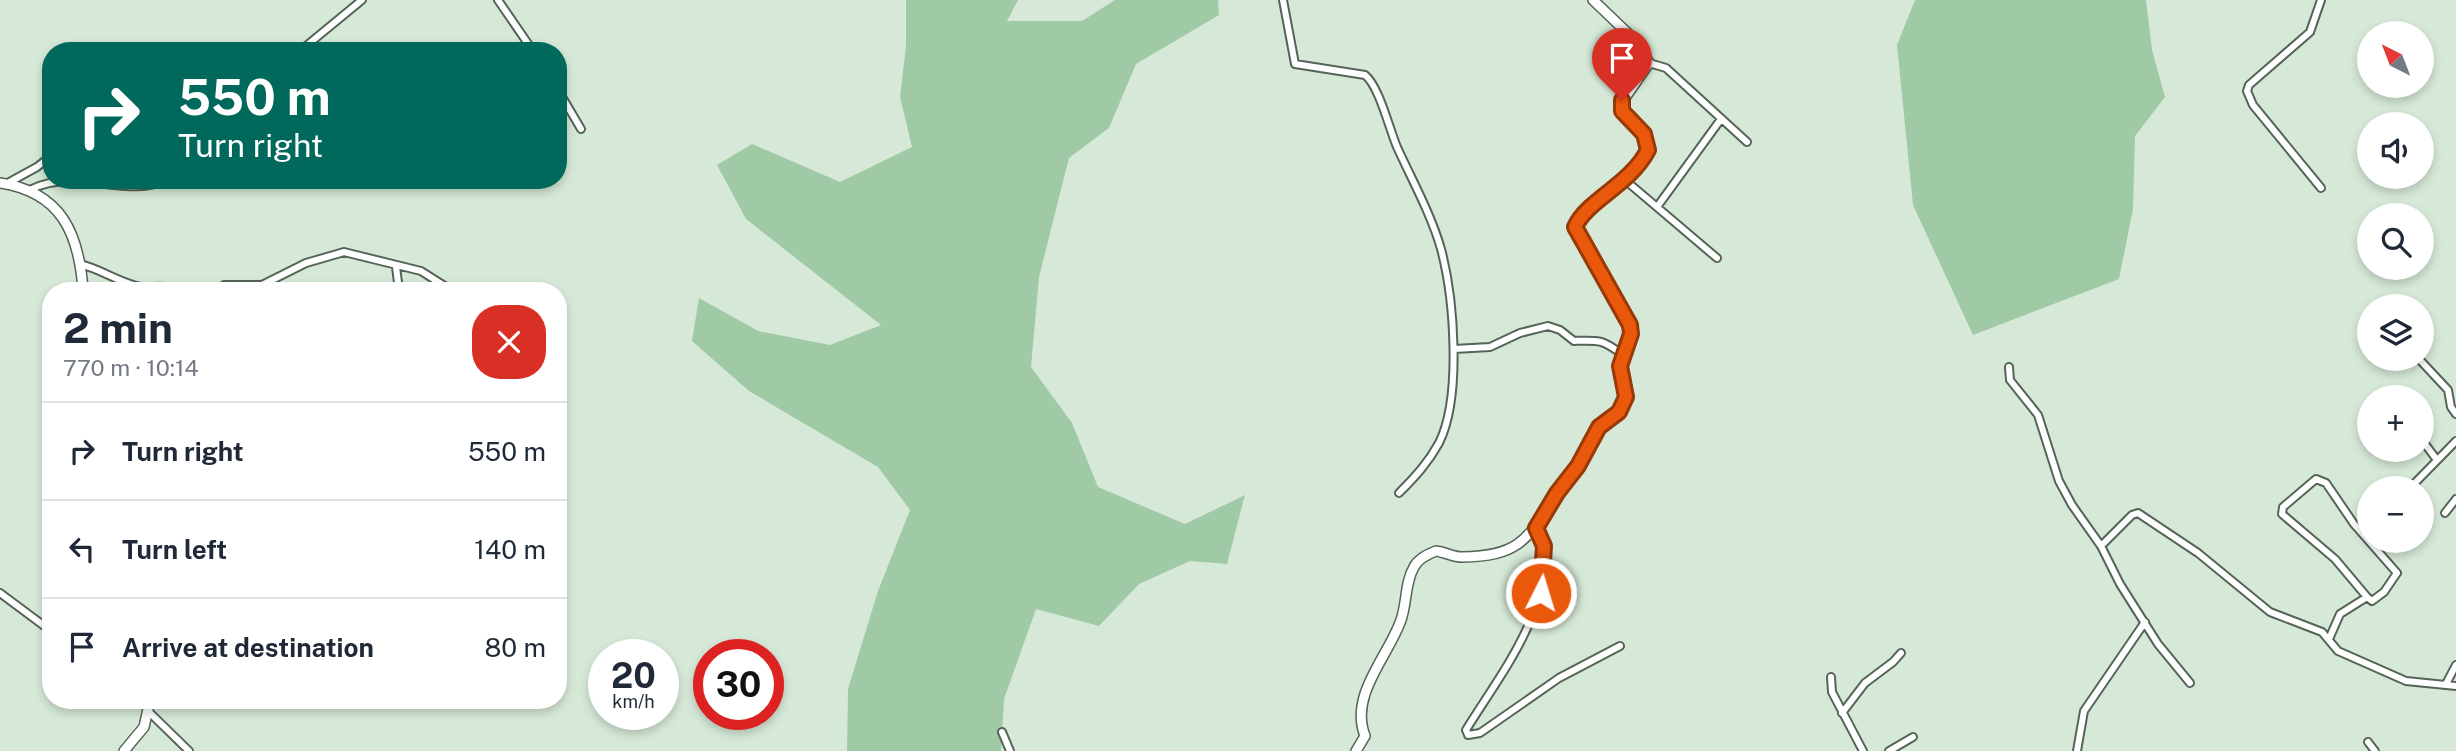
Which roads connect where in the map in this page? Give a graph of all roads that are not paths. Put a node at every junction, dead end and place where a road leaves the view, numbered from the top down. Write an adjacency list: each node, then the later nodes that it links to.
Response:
1 (362, 0): 6 (street)
2 (498, 0): 7 (street)
3 (1283, 0): 28 (street)
4 (1593, 0): 8 (street)
5 (2321, 0): 17 (street)
6 (311, 42)
7 (527, 42)
8 (1650, 64): 10 (street); 14 (street)
9 (567, 105): 11 (street)
10 (1721, 118): 12 (street); 19 (street)
11 (581, 129)
12 (1747, 142)
13 (42, 163): 15 (street)
14 (1625, 180): 19 (street); 29 (street)
15 (3, 183): 18 (street)
16 (42, 185): 18 (street)
17 (2321, 188)
18 (32, 189): 21 (street)
19 (1657, 206): 20 (street)
20 (1717, 258)
21 (79, 264): 23 (street); 24 (street)
22 (396, 267): 25 (street); 26 (street); 27 (street)
23 (82, 282)
24 (124, 282)
25 (271, 282)
26 (398, 282)
27 (438, 282)
28 (1454, 349): 29 (street); 37 (street)
29 (1623, 355): 41 (street)
30 (2009, 367): 42 (street)
31 (2430, 371): 32 (street)
32 (2456, 414)
33 (2456, 441): 35 (street)
34 (2434, 456): 35 (street)
35 (2437, 460): 36 (street)
36 (2422, 476)
37 (1399, 493)
38 (2456, 499): 39 (street)
39 (2445, 513)
40 (2357, 527): 45 (street)
41 (1536, 528): 49 (street); 65 (street)
42 (2101, 546): 46 (street); 48 (street)
43 (2382, 553): 45 (street)
44 (0, 593): 47 (street)
45 (2367, 597): 48 (street)
46 (2145, 622): 53 (street); 68 (street)
47 (42, 624)
48 (2329, 639): 54 (street)
49 (1619, 646)
50 (1901, 653): 58 (street)
51 (2456, 665): 54 (street)
52 (1831, 677): 58 (street)
53 (2190, 683)
54 (2446, 684): 55 (street)
55 (2456, 686)
56 (149, 709): 57 (street)
57 (149, 712): 62 (street); 63 (street)
58 (1842, 713): 66 (street)
59 (1002, 732): 64 (street)
60 (1913, 737): 67 (street)
61 (2368, 742): 69 (street)
62 (124, 751)
63 (189, 751)
64 (1010, 751)
65 (1356, 751)
66 (1863, 751)
67 (1889, 751)
68 (2077, 751)
69 (2375, 751)

